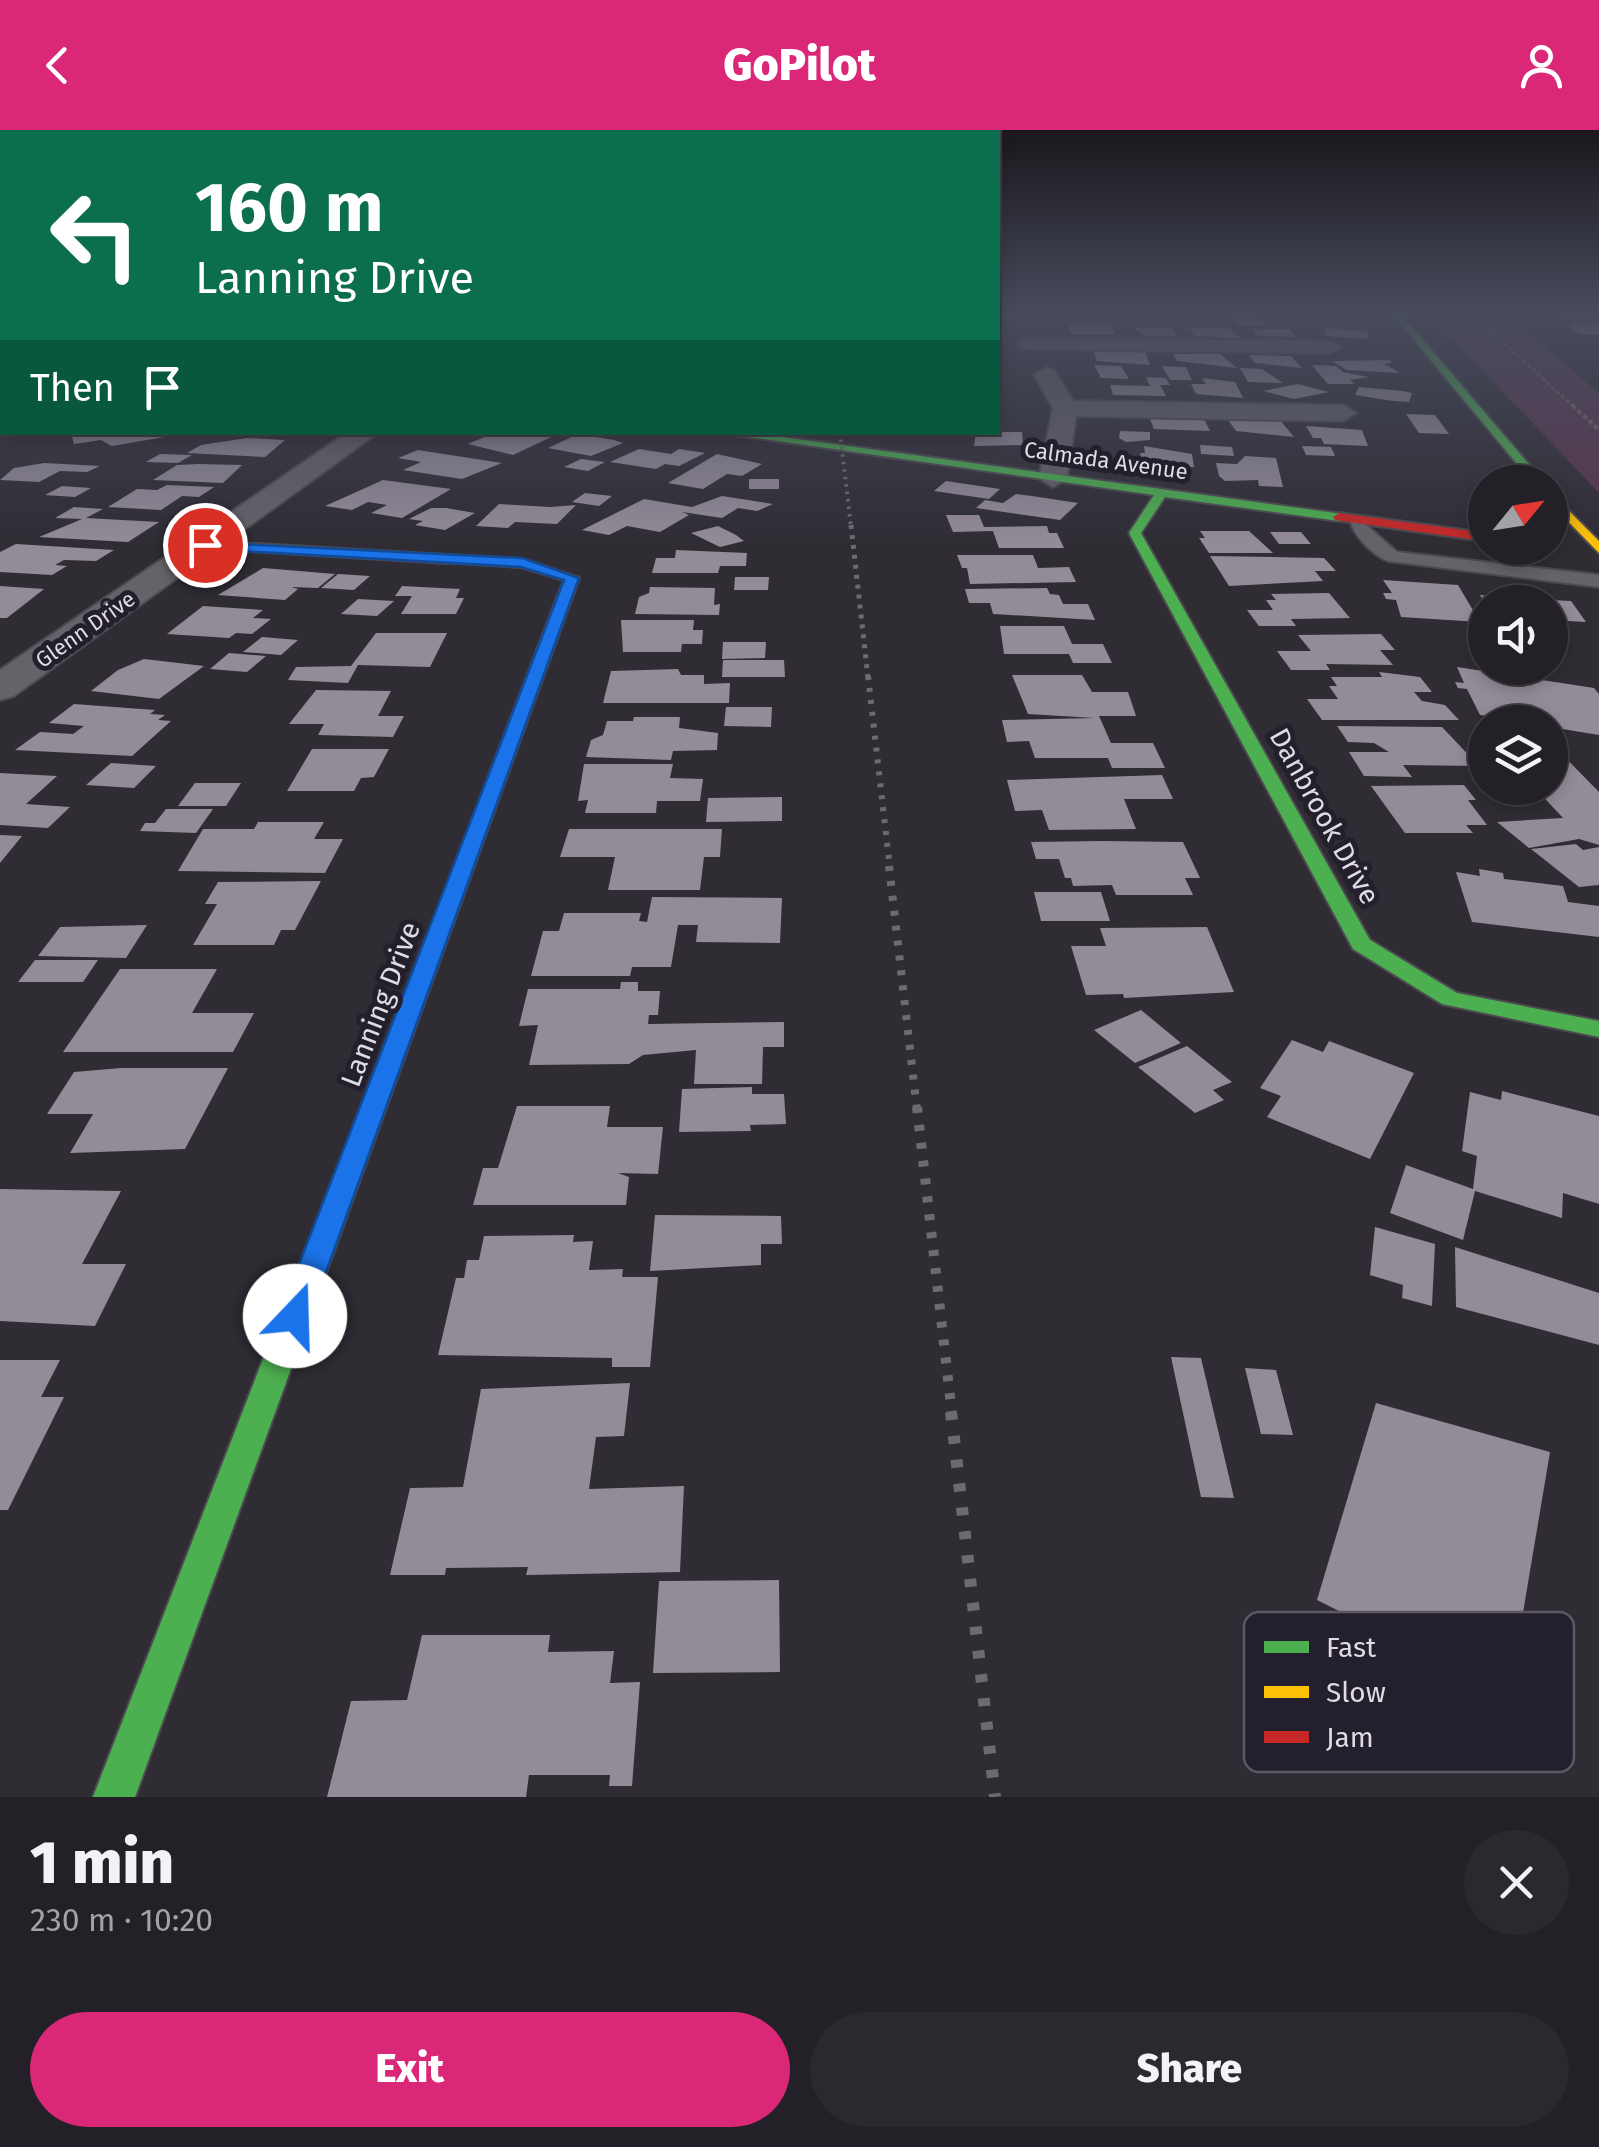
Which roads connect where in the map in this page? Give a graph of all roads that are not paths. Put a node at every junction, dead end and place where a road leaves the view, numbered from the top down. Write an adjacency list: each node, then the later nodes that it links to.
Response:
1 (1055, 390): 3 (street)
2 (1460, 390): 7 (street)
3 (1065, 408): 4 (street); 8 (street)
4 (1343, 413)
5 (362, 435): 13 (street, Glenn Drive)
6 (742, 435): 8 (street, Calmada Avenue)
7 (1524, 465)
8 (1053, 478): 9 (street, Calmada Avenue)
9 (1160, 494): 11 (street, Calmada Avenue); 18 (street, Danbrook Drive)
10 (1568, 516): 15 (street)
11 (1356, 521): 12 (street, Calmada Avenue); 16 (lane)
12 (1468, 535)
13 (205, 545): 17 (street, Glenn Drive); 19 (street, Lanning Drive)
14 (1568, 548): 15 (street)
15 (1599, 550)
16 (1599, 581)
17 (0, 688)
18 (1599, 1029)
19 (114, 1797)

